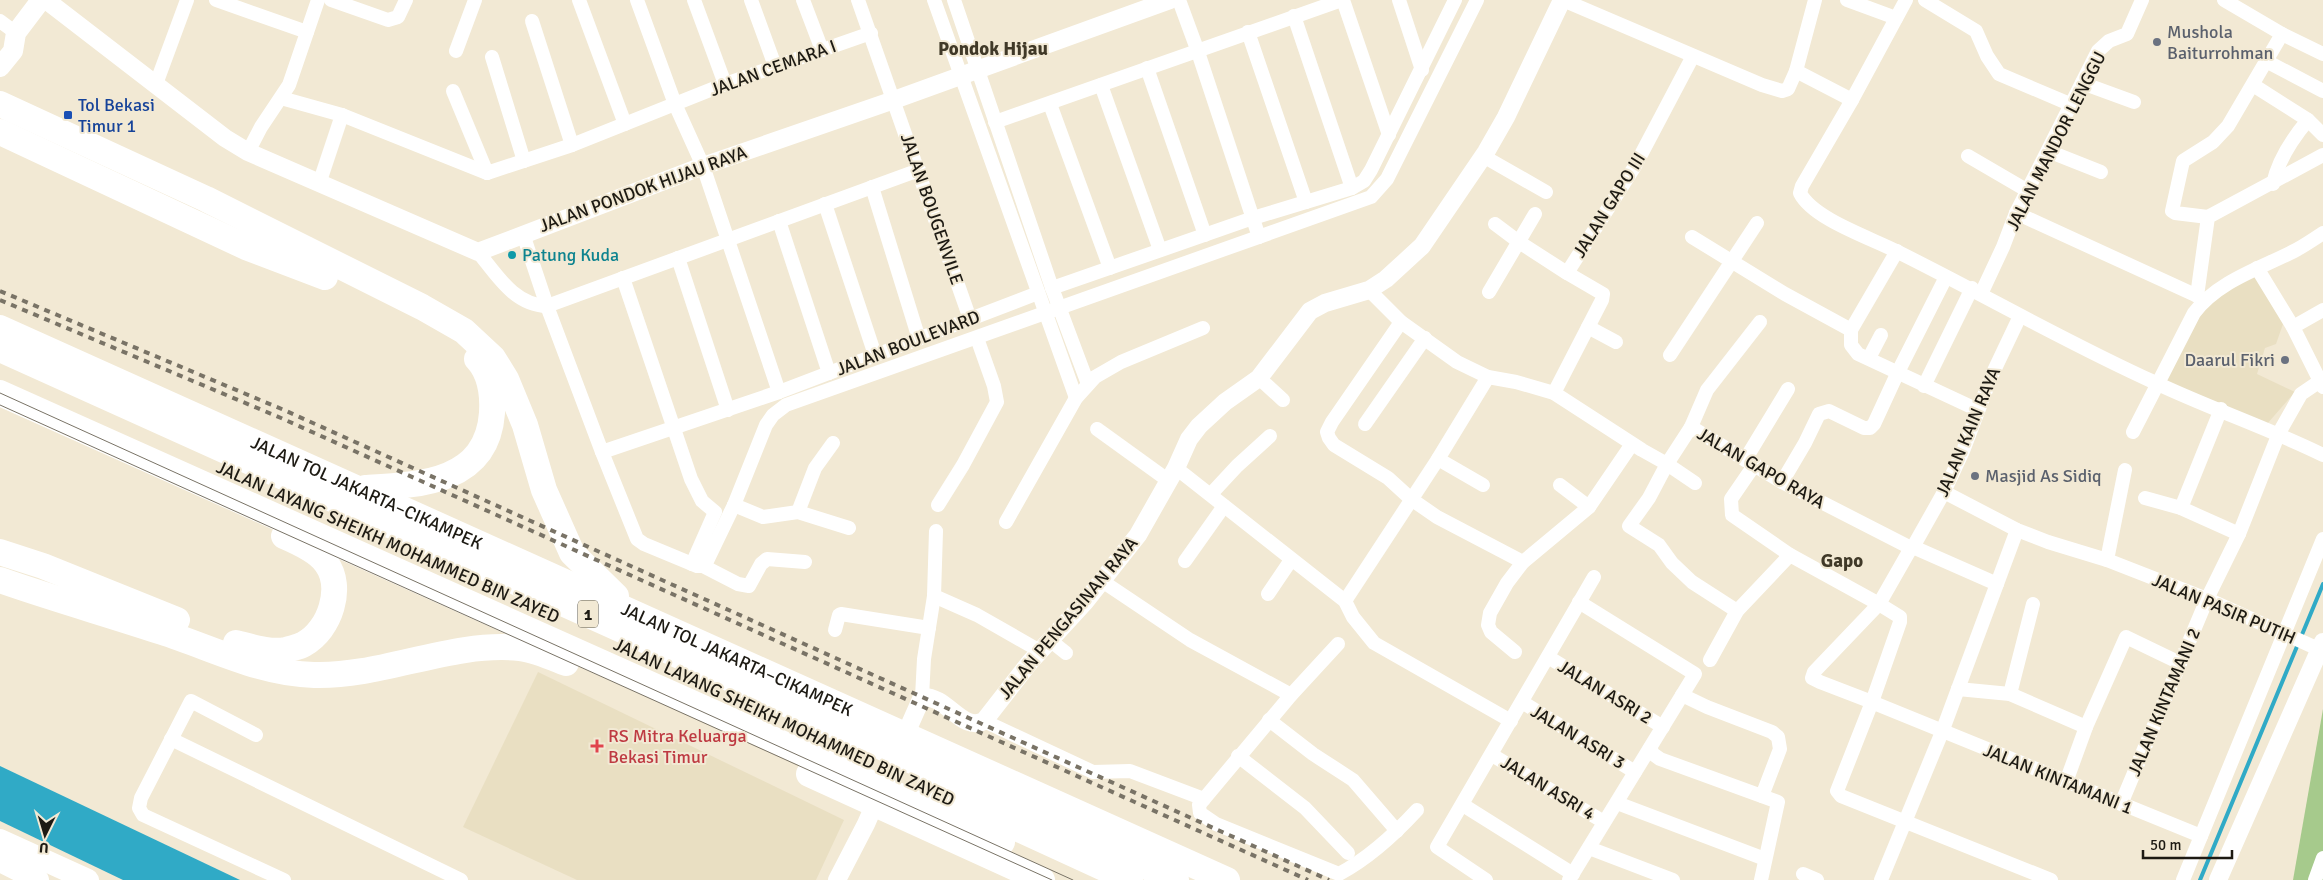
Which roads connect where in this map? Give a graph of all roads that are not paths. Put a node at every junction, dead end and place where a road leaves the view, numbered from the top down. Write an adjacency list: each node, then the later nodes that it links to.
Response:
1 (41, 0): 37 (main road)
2 (46, 0): 54 (street)
3 (187, 0): 54 (street)
4 (216, 0): 34 (street)
5 (318, 0): 34 (street)
6 (331, 0): 7 (street)
7 (406, 0)
8 (475, 0): 41 (street)
9 (579, 0): 71 (street)
10 (637, 0): 65 (street)
11 (694, 0): 55 (street)
12 (751, 0): 46 (street)
13 (803, 0): 40 (street)
14 (858, 0): 36 (street, JALAN BOUGENVILE)
15 (934, 0): 52 (street)
16 (1170, 0): 49 (street, JALAN PONDOK HIJAU RAYA)
17 (1179, 0): 39 (street)
18 (1343, 0): 30 (street); 73 (street)
19 (1400, 0): 50 (street)
20 (1455, 0): 50 (street)
21 (1477, 0): 104 (street)
22 (1562, 0): 43 (street); 79 (street, JALAN PENGASINAN RAYA)
23 (1814, 0): 51 (street)
24 (1847, 0): 31 (street)
25 (1906, 0): 31 (street)
26 (1925, 0): 67 (street)
27 (2142, 0): 53 (street, JALAN MANDOR LENGGU)
28 (2224, 0): 38 (street)
29 (958, 1): 49 (street)
30 (1294, 16): 35 (street); 89 (street)
31 (1896, 18): 62 (street)
32 (0, 21): 37 (street)
33 (532, 21): 75 (street)
34 (307, 32): 60 (street)
35 (1248, 32): 39 (street); 92 (street)
36 (870, 33): 40 (street, JALAN CEMARA I); 61 (street, JALAN BOUGENVILE)
37 (8, 34): 47 (main road)
38 (2282, 34): 42 (street); 45 (street)
39 (1197, 49): 48 (street); 97 (street)
40 (822, 50): 46 (street, JALAN CEMARA I)
41 (456, 51)
42 (2323, 54)
43 (1692, 56): 51 (street); 115 (street, JALAN GAPO III)
44 (492, 57): 81 (street)
45 (2266, 60): 57 (street); 59 (street)
46 (774, 66): 55 (street, JALAN CEMARA I)
47 (0, 67)
48 (1146, 68): 56 (street); 103 (street)
49 (978, 69): 52 (street, JALAN PONDOK HIJAU RAYA); 70 (street)
50 (1422, 70): 73 (street)
51 (1796, 71): 62 (street)
52 (961, 75): 61 (street, JALAN PONDOK HIJAU RAYA); 122 (street)
53 (2082, 83): 63 (street); 67 (street, JALAN MANDOR LENGGU)
54 (156, 84): 77 (street)
55 (725, 84): 65 (street, JALAN CEMARA I)
56 (1101, 85): 66 (street); 108 (street)
57 (2253, 85): 69 (street); 96 (street)
58 (453, 91): 85 (street)
59 (2323, 91)
60 (281, 98): 68 (street); 77 (street)
61 (894, 100): 82 (street, JALAN PONDOK HIJAU RAYA); 83 (street, JALAN BOUGENVILE)
62 (1852, 100): 109 (street)
63 (2134, 102)
64 (0, 104): 72 (highway)
65 (675, 104): 71 (street, JALAN CEMARA I); 82 (street)
66 (1050, 104): 70 (street); 113 (street)
67 (2072, 105): 76 (street, JALAN MANDOR LENGGU)
68 (342, 115): 85 (street); 86 (street)
69 (2308, 120): 74 (street); 87 (street)
70 (995, 122): 118 (street)
71 (625, 124): 75 (street, JALAN CEMARA I)
72 (16, 130): 185 (highway); 223 (highway)
73 (1389, 135): 89 (street)
74 (2323, 135)
75 (572, 145): 81 (street, JALAN CEMARA I)
76 (2048, 151): 84 (street); 90 (street, JALAN MANDOR LENGGU)
77 (248, 152): 86 (street)
78 (2323, 155): 87 (street)
79 (1483, 156): 91 (street); 119 (street, JALAN PENGASINAN RAYA)
80 (1968, 156): 90 (street)
81 (524, 161): 85 (street, JALAN CEMARA I)
82 (703, 166): 102 (street, JALAN PONDOK HIJAU RAYA); 106 (street)
83 (919, 170): 88 (street); 129 (street, JALAN BOUGENVILE)
84 (2101, 172)
85 (487, 173)
86 (319, 184): 110 (street)
87 (2273, 184): 96 (street)
88 (872, 187): 93 (street); 140 (street)
89 (1352, 188): 92 (street)
90 (2028, 191): 94 (street, JALAN MANDOR LENGGU)
91 (1546, 192)
92 (1306, 202): 97 (street)
93 (825, 204): 98 (street); 143 (street)
94 (2016, 213): 120 (street, JALAN MANDOR LENGGU); 123 (street)
95 (1536, 214): 107 (street)
96 (2208, 217): 123 (street)
97 (1253, 218): 103 (street); 104 (street)
98 (779, 221): 106 (street); 148 (street)
99 (1757, 223): 112 (street)
100 (1495, 224): 107 (street)
101 (2323, 233): 114 (street)
102 (523, 234): 110 (street, JALAN PONDOK HIJAU RAYA); 124 (street)
103 (1205, 235): 108 (street)
104 (1259, 237): 125 (street)
105 (1692, 237): 112 (street)
106 (728, 240): 111 (street); 156 (street)
107 (1519, 242): 115 (street); 121 (street)
108 (1160, 250): 113 (street)
109 (1897, 251): 116 (street); 136 (street)
110 (478, 252): 124 (street)
111 (678, 258): 117 (street); 163 (street)
112 (1732, 262): 136 (street); 144 (street)
113 (1110, 268): 118 (street)
114 (2257, 268): 123 (street); 133 (street)
115 (1567, 273): 132 (street, JALAN GAPO III)
116 (1946, 277): 120 (street); 147 (street)
117 (623, 278): 124 (street); 167 (street)
118 (1052, 288): 125 (street)
119 (1369, 290): 130 (street); 150 (street, JALAN PENGASINAN RAYA)
120 (1976, 291): 128 (street); 154 (street, JALAN MANDOR LENGGU)
121 (1489, 292)
122 (1038, 293): 127 (street); 129 (street, JALAN BOULEVARD)
123 (2200, 297): 153 (street)
124 (547, 306): 174 (street)
125 (1059, 306): 127 (street); 152 (street)
126 (2323, 310): 133 (street)
127 (1045, 312): 138 (street); 159 (street)
128 (2020, 316): 153 (street); 164 (street, JALAN KAIN RAYA)
129 (970, 319): 140 (street, JALAN BOULEVARD)
130 (1401, 322): 139 (street); 189 (street)
131 (1760, 322): 166 (street)
132 (1588, 326): 141 (street); 158 (street, JALAN GAPO III)
133 (2293, 327): 151 (street)
134 (0, 328): 185 (highway, JALAN TOL JAKARTA–CIKAMPEK / 1)
135 (1203, 328): 152 (street)
136 (1851, 330): 145 (street)
137 (1881, 335): 145 (street)
138 (977, 338): 190 (street); 191 (street)
139 (1425, 338): 149 (street); 165 (street)
140 (918, 339): 143 (street, JALAN BOULEVARD)
141 (1616, 342)
142 (0, 349): 282 (highway, JALAN LAYANG SHEIKH MOHAMMED BIN ZAYED / 1)
143 (875, 355): 148 (street, JALAN BOULEVARD)
144 (1670, 355)
145 (1870, 358): 147 (street)
146 (0, 368): 281 (highway, JALAN LAYANG SHEIKH MOHAMMED BIN ZAYED / 1)
147 (1898, 372): 154 (street); 181 (street)
148 (829, 373): 156 (street, JALAN BOULEVARD)
149 (1488, 377): 158 (street); 176 (street)
150 (1259, 378): 161 (street); 180 (street, JALAN PENGASINAN RAYA)
151 (2322, 382): 170 (street, JALAN KINTAMANI 2)
152 (1088, 384): 159 (street)
153 (2157, 384): 162 (street); 169 (street)
154 (1924, 386): 164 (street)
155 (1788, 389): 177 (street)
156 (779, 392): 163 (street, JALAN BOULEVARD)
157 (0, 393): 280 (highway, 1)
158 (1554, 393): 173 (street)
159 (1076, 398): 196 (street)
160 (0, 400): 203 (highway)
161 (1283, 400)
162 (2221, 409): 170 (street); 194 (street)
163 (728, 410): 167 (street, JALAN BOULEVARD)
164 (1978, 410): 186 (street, JALAN KAIN RAYA)
165 (1365, 424)
166 (1691, 427): 177 (street, JALAN GAPO RAYA); 178 (street, JALAN GAPO RAYA)
167 (674, 429): 174 (street, JALAN BOULEVARD); 210 (street)
168 (1097, 429): 180 (street)
169 (2133, 432)
170 (2279, 433): 175 (street); 200 (street, JALAN KINTAMANI 2)
171 (1270, 436): 187 (street)
172 (833, 443): 195 (street)
173 (1632, 444): 178 (street); 193 (street)
174 (602, 452): 210 (street)
175 (2323, 455)
176 (1438, 459): 183 (street); 189 (street)
177 (1750, 462): 181 (street, JALAN GAPO RAYA); 204 (street)
178 (1667, 464): 182 (street); 222 (street, JALAN GAPO RAYA)
179 (2125, 470): 206 (street)
180 (1172, 474): 187 (street); 213 (street, JALAN PENGASINAN RAYA)
181 (1782, 482): 202 (street, JALAN GAPO RAYA)
182 (1694, 484)
183 (1483, 485)
184 (1560, 485): 193 (street)
185 (359, 488): 223 (highway, JALAN TOL JAKARTA–CIKAMPEK / 1)
186 (1944, 492): 198 (street, JALAN PASIR PUTIH); 202 (street, JALAN KAIN RAYA)
187 (1211, 494): 192 (street)
188 (2145, 498): 194 (street)
189 (1411, 499): 209 (street); 218 (street)
190 (734, 505): 195 (street); 210 (street)
191 (938, 505)
192 (1224, 506): 205 (street); 207 (street)
193 (1589, 507): 209 (street)
194 (2182, 508): 200 (street)
195 (798, 512): 197 (street)
196 (1006, 522)
197 (848, 528)
198 (2017, 530): 206 (street, JALAN PASIR PUTIH); 214 (street)
199 (936, 531): 216 (street)
200 (2239, 534): 217 (street, JALAN KINTAMANI 2)
201 (2323, 539): 226 (street)
202 (1912, 548): 214 (street, JALAN GAPO RAYA); 220 (street, JALAN KAIN RAYA)
203 (0, 552)
204 (1790, 556): 220 (street); 222 (street)
205 (1291, 560): 215 (street); 218 (street)
206 (2107, 560): 217 (street, JALAN PASIR PUTIH)
207 (1185, 561)
208 (806, 562): 210 (street)
209 (1523, 562): 230 (street)
210 (697, 565)
211 (1594, 577): 219 (street)
212 (0, 580): 279 (highway)
213 (1102, 582): 228 (street, JALAN PENGASINAN RAYA); 237 (street)
214 (1997, 584): 235 (street)
215 (1268, 594)
216 (934, 596): 224 (street); 228 (street)
217 (2207, 599): 226 (street, JALAN PASIR PUTIH); 234 (street, JALAN KINTAMANI 2)
218 (1345, 601): 244 (street)
219 (1579, 602): 232 (street); 238 (street)
220 (1879, 604): 241 (street); 241 (street, JALAN KAIN RAYA)
221 (2033, 604): 236 (street)
222 (1737, 611): 233 (street)
223 (637, 614): 283 (highway, JALAN TOL JAKARTA–CIKAMPEK / 1)
224 (929, 628): 225 (street); 239 (street)
225 (835, 630)
226 (2288, 637): 229 (street, JALAN PASIR PUTIH); 264 (street)
227 (1338, 644): 237 (street)
228 (1045, 646): 231 (street); 242 (street, JALAN PENGASINAN RAYA)
229 (2319, 647): 291 (street)
230 (1516, 652)
231 (1066, 653)
232 (1548, 657): 240 (street); 245 (street, JALAN ASRI 2)
233 (1710, 660)
234 (2180, 663): 246 (street); 258 (street, JALAN KINTAMANI 2)
235 (1958, 690): 236 (street); 247 (street)
236 (2010, 694): 246 (street)
237 (1291, 695): 243 (street)
238 (1682, 695): 245 (street); 255 (street)
239 (920, 700): 242 (street); 278 (street)
240 (1522, 702): 244 (street); 253 (street, JALAN ASRI 3)
241 (1872, 702): 247 (street, JALAN KINTAMANI 1); 262 (street)
242 (984, 720): 256 (street)
243 (1269, 720): 252 (street); 263 (street)
244 (1511, 721): 251 (street)
245 (1663, 727): 250 (street)
246 (2086, 728): 254 (street)
247 (1942, 732): 254 (street, JALAN KINTAMANI 1); 262 (street)
248 (256, 735): 249 (street)
249 (171, 739): 273 (street); 276 (street)
250 (1650, 748): 253 (street); 255 (street)
251 (1492, 754): 259 (street); 261 (street, JALAN ASRI 4)
252 (1238, 756): 256 (street); 267 (street)
253 (1635, 772): 257 (street)
254 (2066, 782): 258 (street, JALAN KINTAMANI 1)
255 (1762, 796): 269 (street)
256 (1204, 799): 263 (street)
257 (1616, 802): 261 (street); 269 (street)
258 (2121, 804): 264 (street, JALAN KINTAMANI 1)
259 (1463, 805): 274 (street); 284 (street)
260 (1417, 810): 263 (street)
261 (1604, 822): 266 (street)
262 (1905, 822): 288 (street); 289 (street)
263 (1397, 831)
264 (2201, 836): 290 (street)
265 (0, 840): 272 (main road)
266 (1589, 848): 274 (street); 285 (street)
267 (1348, 854)
268 (2323, 858): 292 (street)
269 (1765, 859): 286 (street)
270 (0, 861): 272 (main road)
271 (1803, 874): 287 (street)
272 (45, 875): 275 (main road)
273 (440, 876): 277 (street)
274 (1571, 877)
275 (88, 880)
276 (284, 880)
277 (461, 880)
278 (837, 880)
279 (1042, 880)
280 (1087, 880)
281 (1130, 880)
282 (1176, 880)
283 (1227, 880)
284 (1486, 880)
285 (1673, 880)
286 (1761, 880)
287 (1817, 880)
288 (1881, 880)
289 (2051, 880)
290 (2183, 880)
291 (2218, 880)
292 (2315, 880)

